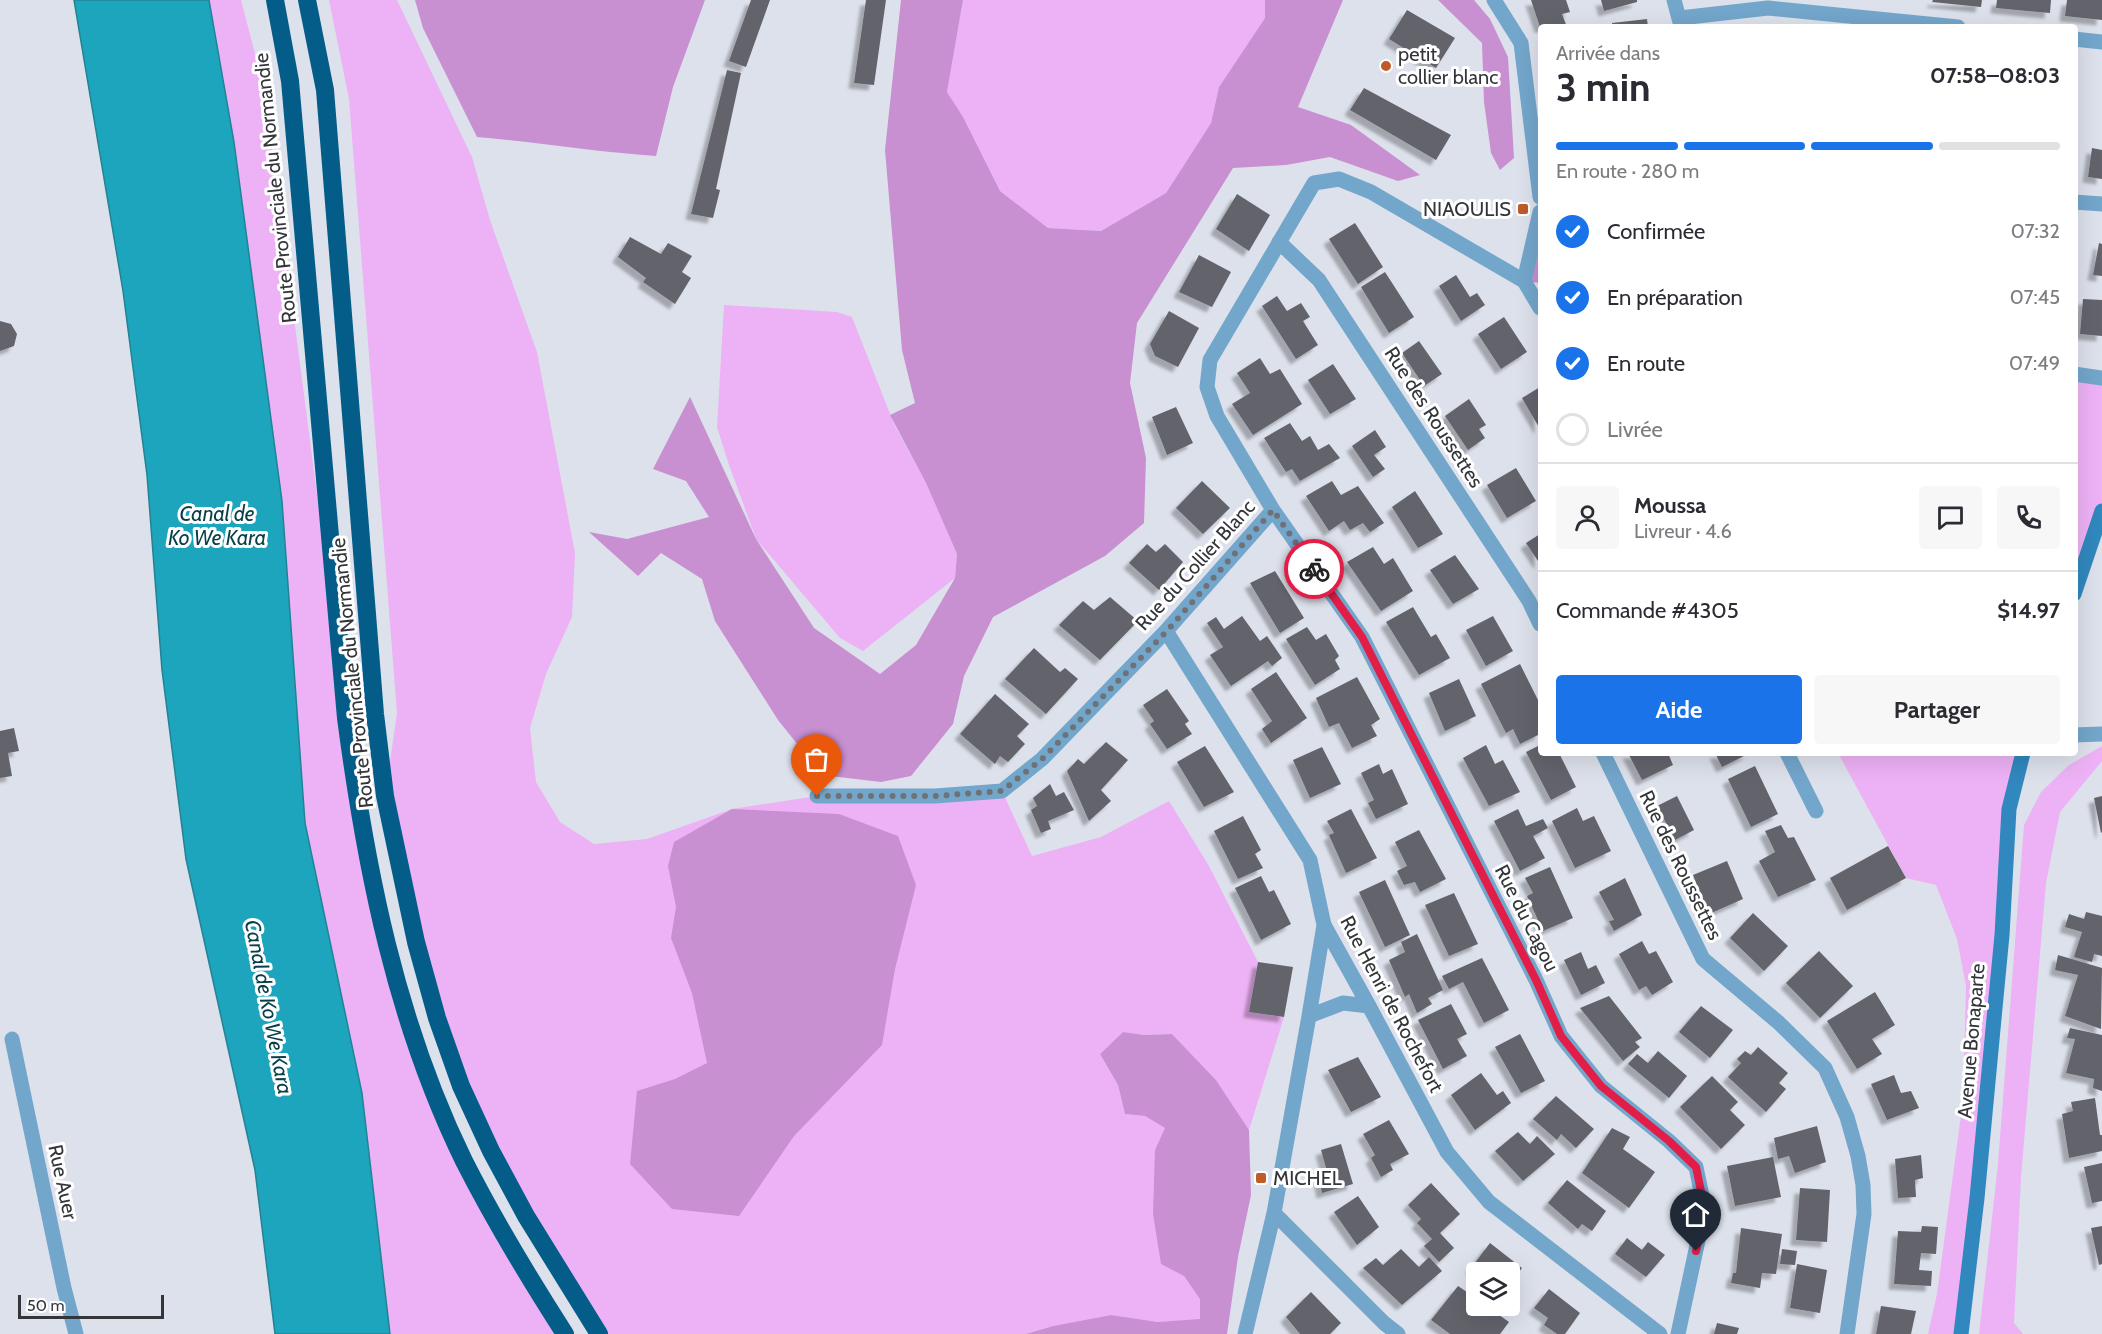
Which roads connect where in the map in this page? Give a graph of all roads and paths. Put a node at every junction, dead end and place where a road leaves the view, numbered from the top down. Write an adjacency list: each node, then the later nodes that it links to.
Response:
1 (275, 0): 36 (highway, Route Provinciale du Normandie)
2 (307, 0): 37 (highway, Route Provinciale du Normandie)
3 (1494, 0): 9 (street)
4 (1674, 0): 5 (street)
5 (1681, 22): 6 (street)
6 (1928, 24)
7 (2078, 39): 8 (street)
8 (2102, 42)
9 (1538, 181)
10 (2078, 202): 11 (street)
11 (2102, 204)
12 (1538, 221): 14 (street)
13 (1279, 242): 14 (street, Rue du Collier Blanc); 18 (street, Rue du Collier Blanc); 21 (street, Rue des Roussettes)
14 (1524, 281): 15 (street, Rue du Collier Blanc)
15 (1538, 305)
16 (2078, 375): 17 (street)
17 (2101, 378)
18 (1273, 510): 22 (street, Rue du Collier Blanc); 41 (street, Rue du Cagou)
19 (2102, 511): 20 (main road)
20 (2078, 582)
21 (1538, 620)
22 (1166, 632): 28 (street, Rue du Collier Blanc); 30 (street, Rue Henri de Rochefort)
23 (2102, 734): 24 (street)
24 (2078, 735)
25 (1604, 756): 42 (street, Rue des Roussettes)
26 (1788, 756): 29 (street)
27 (2022, 756): 43 (main road, Avenue Bonaparte)
28 (817, 796)
29 (1816, 811)
30 (1323, 925): 31 (street, Rue Henri de Rochefort); 32 (street)
31 (1369, 1006): 32 (street); 40 (street, Rue Henri de Rochefort)
32 (1309, 1016): 34 (street)
33 (12, 1039): 35 (street, Rue Auer)
34 (1274, 1213): 38 (street); 39 (street)
35 (76, 1334)
36 (565, 1334)
37 (599, 1334)
38 (1245, 1334)
39 (1398, 1334)
40 (1660, 1334)
41 (1678, 1334)
42 (1847, 1334)
43 (1961, 1334)

